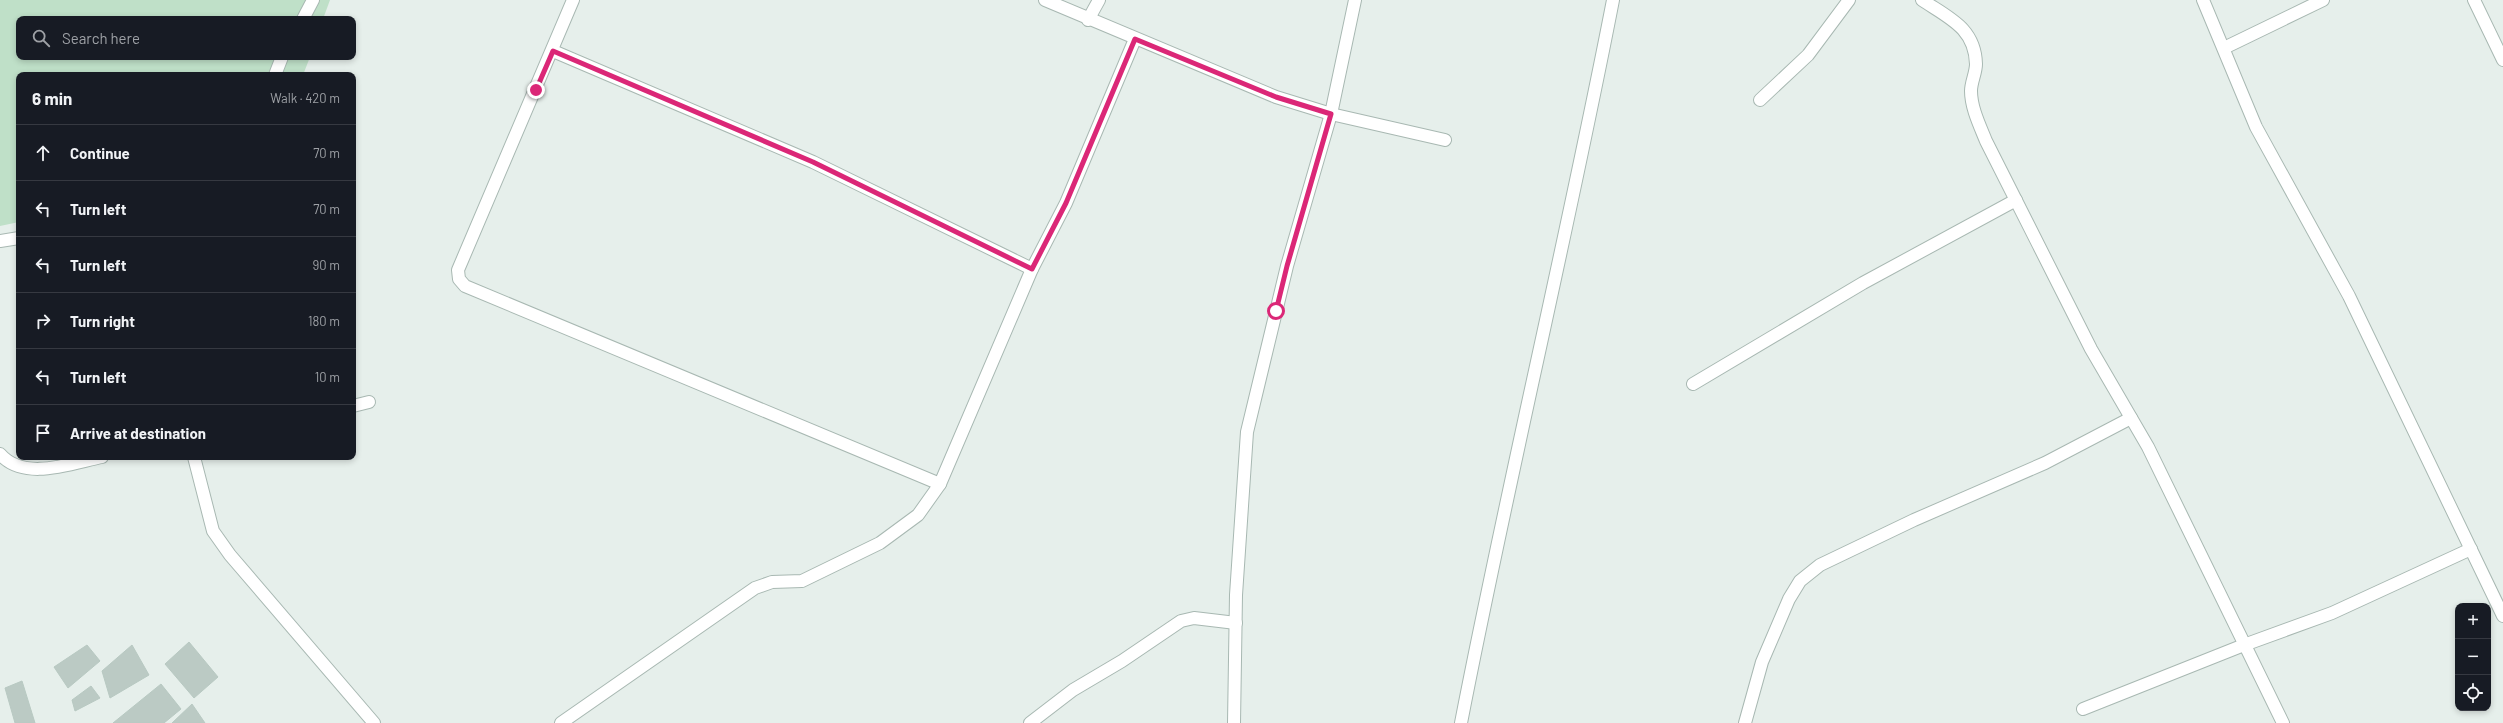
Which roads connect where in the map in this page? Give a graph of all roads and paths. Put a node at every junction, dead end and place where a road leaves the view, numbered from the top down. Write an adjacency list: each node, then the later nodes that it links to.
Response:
1 (314, 0): 12 (street)
2 (573, 0): 16 (street)
3 (1045, 0): 13 (street)
4 (1099, 0): 13 (street)
5 (1355, 0): 21 (street)
6 (1613, 0): 44 (street)
7 (1849, 0): 20 (street)
8 (1922, 0): 23 (street)
9 (2203, 0): 15 (street)
10 (2323, 0): 15 (street)
11 (2474, 0): 18 (street)
12 (305, 16)
13 (1088, 20): 14 (street)
14 (1135, 39): 21 (street); 26 (street)
15 (2224, 48): 35 (street)
16 (553, 51): 26 (street); 34 (street)
17 (281, 60): 19 (street)
18 (2503, 60)
19 (276, 72)
20 (1760, 100)
21 (1331, 114): 22 (street); 37 (street)
22 (1445, 140)
23 (2016, 200): 27 (street); 30 (street)
24 (16, 238): 25 (street)
25 (0, 241)
26 (1032, 269): 34 (street)
27 (1693, 384)
28 (370, 402): 29 (street)
29 (356, 405)
30 (2131, 418): 38 (street); 45 (street)
31 (0, 454): 32 (street)
32 (87, 460)
33 (195, 460): 40 (street)
34 (940, 484): 41 (street)
35 (2471, 549): 36 (street); 38 (street)
36 (2503, 616)
37 (1236, 623): 42 (street); 43 (street)
38 (2244, 645): 39 (street); 46 (street)
39 (2083, 709)
40 (374, 723)
41 (561, 723)
42 (1030, 723)
43 (1234, 723)
44 (1461, 723)
45 (1745, 723)
46 (2283, 723)

